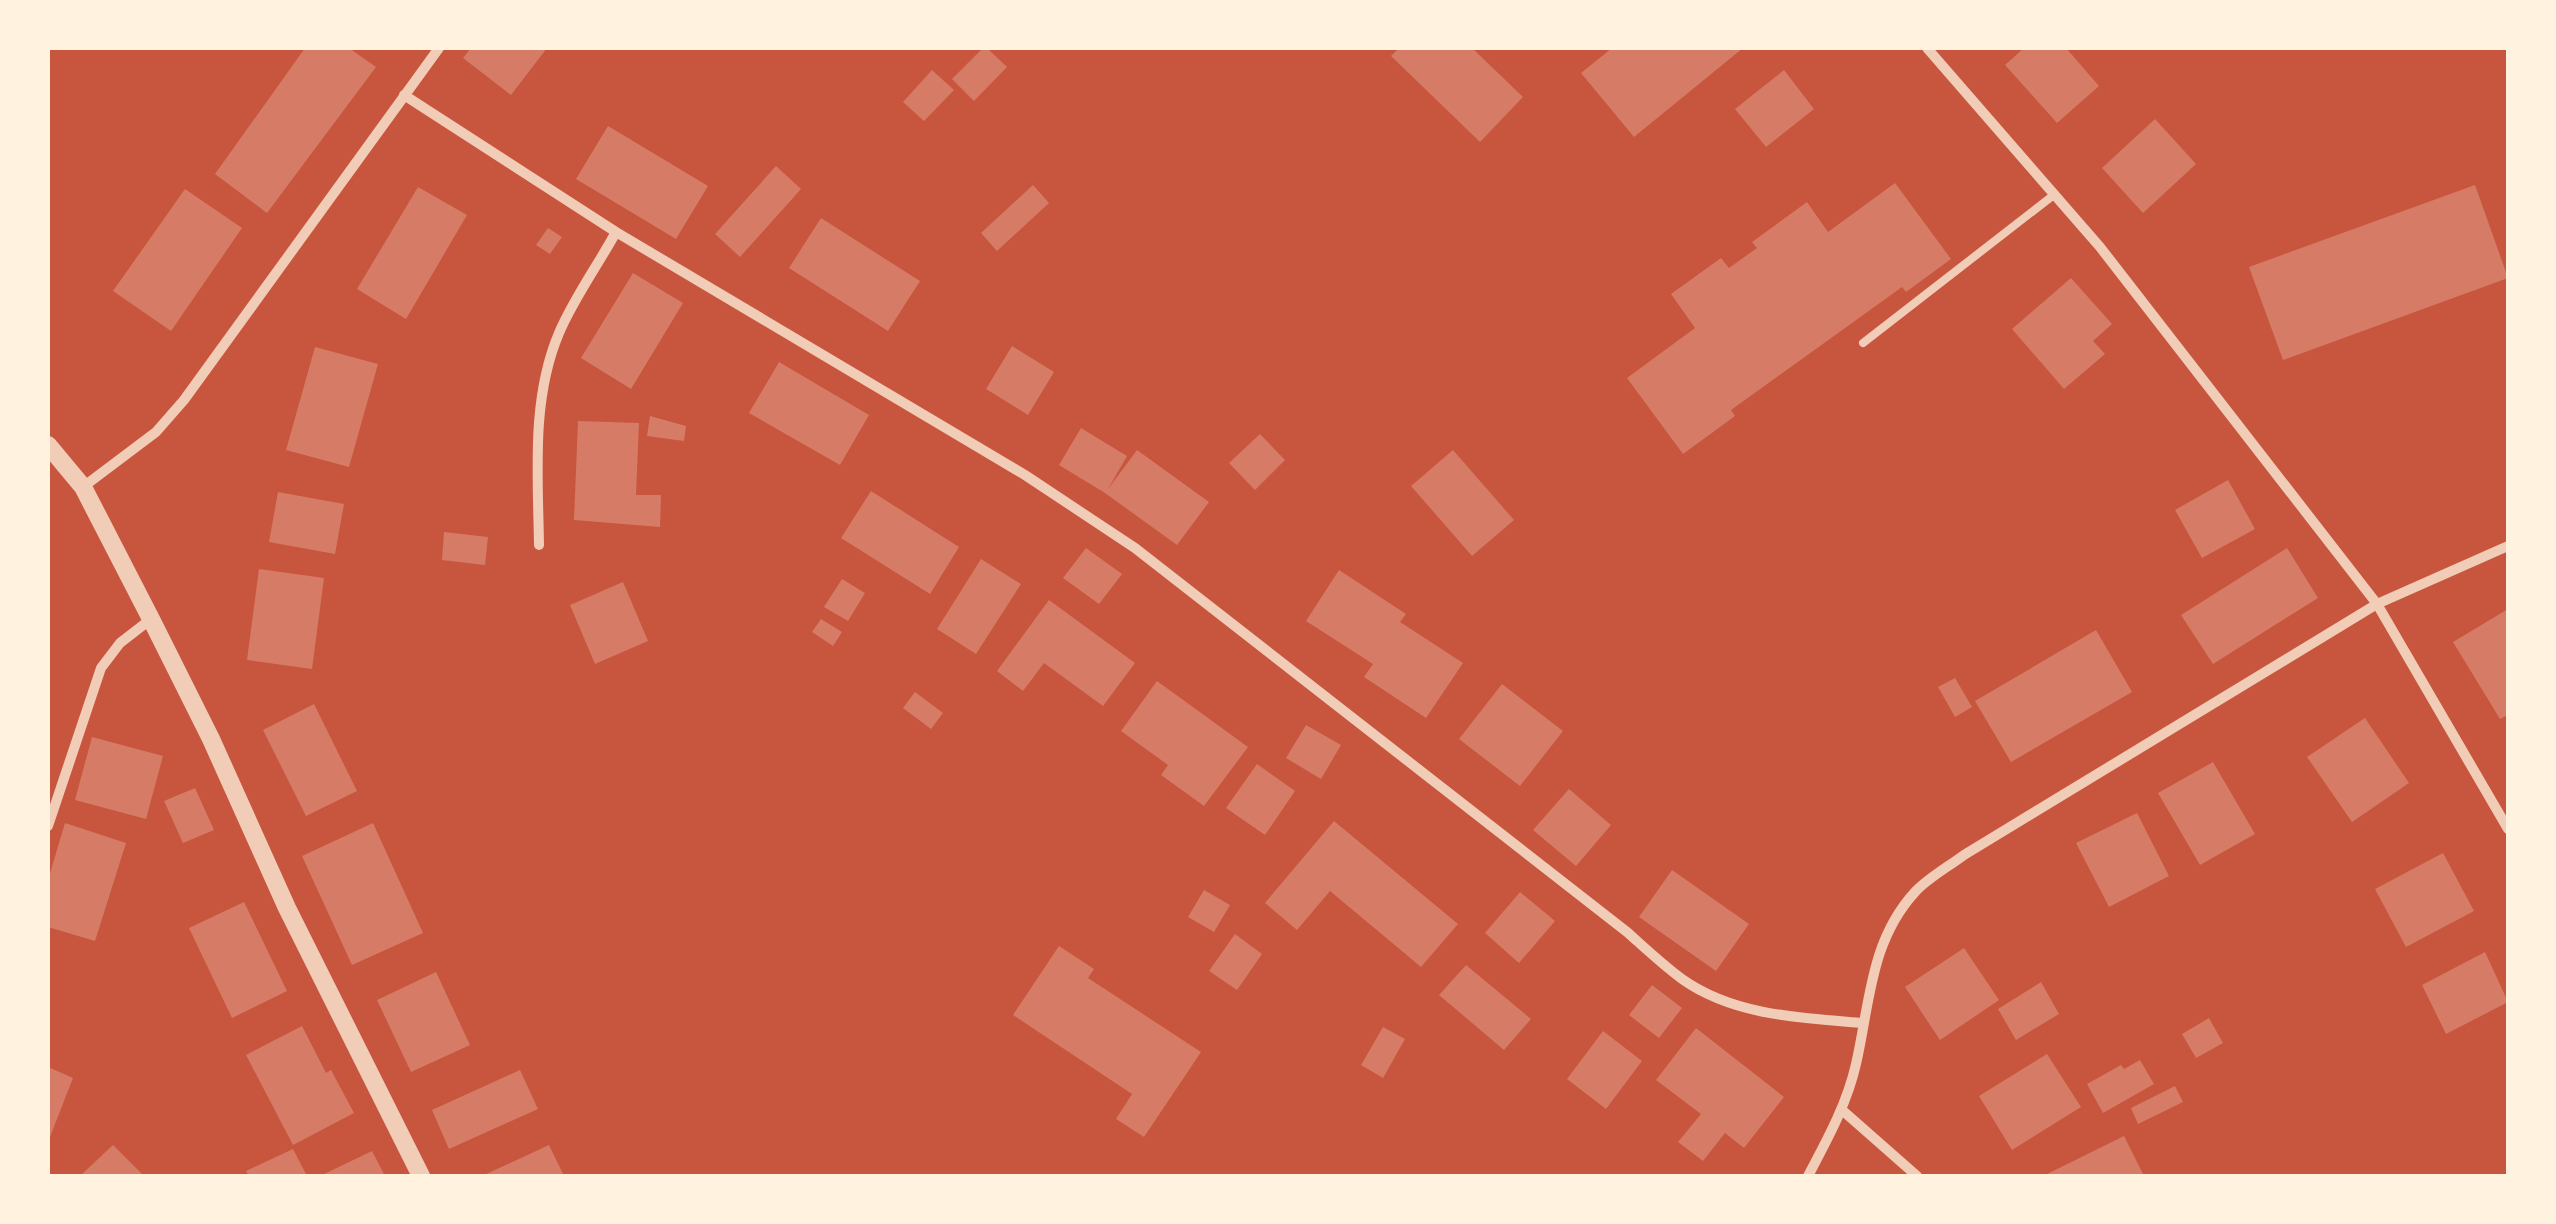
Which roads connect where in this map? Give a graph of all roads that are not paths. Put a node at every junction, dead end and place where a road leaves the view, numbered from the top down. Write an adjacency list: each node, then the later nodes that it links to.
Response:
1 (439, 48): 3 (street)
2 (1927, 48): 4 (street)
3 (404, 96): 5 (street); 8 (street)
4 (2054, 194): 6 (lane); 11 (street)
5 (616, 232): 9 (street); 15 (street)
6 (1863, 343)
7 (48, 444): 8 (street)
8 (83, 486): 12 (street)
9 (540, 545)
10 (2508, 546): 11 (street)
11 (2377, 604): 14 (street); 15 (street)
12 (151, 619): 13 (street); 17 (street)
13 (48, 826)
14 (2508, 829)
15 (1863, 1024): 16 (street)
16 (1842, 1110): 18 (street); 19 (street)
17 (421, 1176)
18 (1808, 1176)
19 (1917, 1176)

